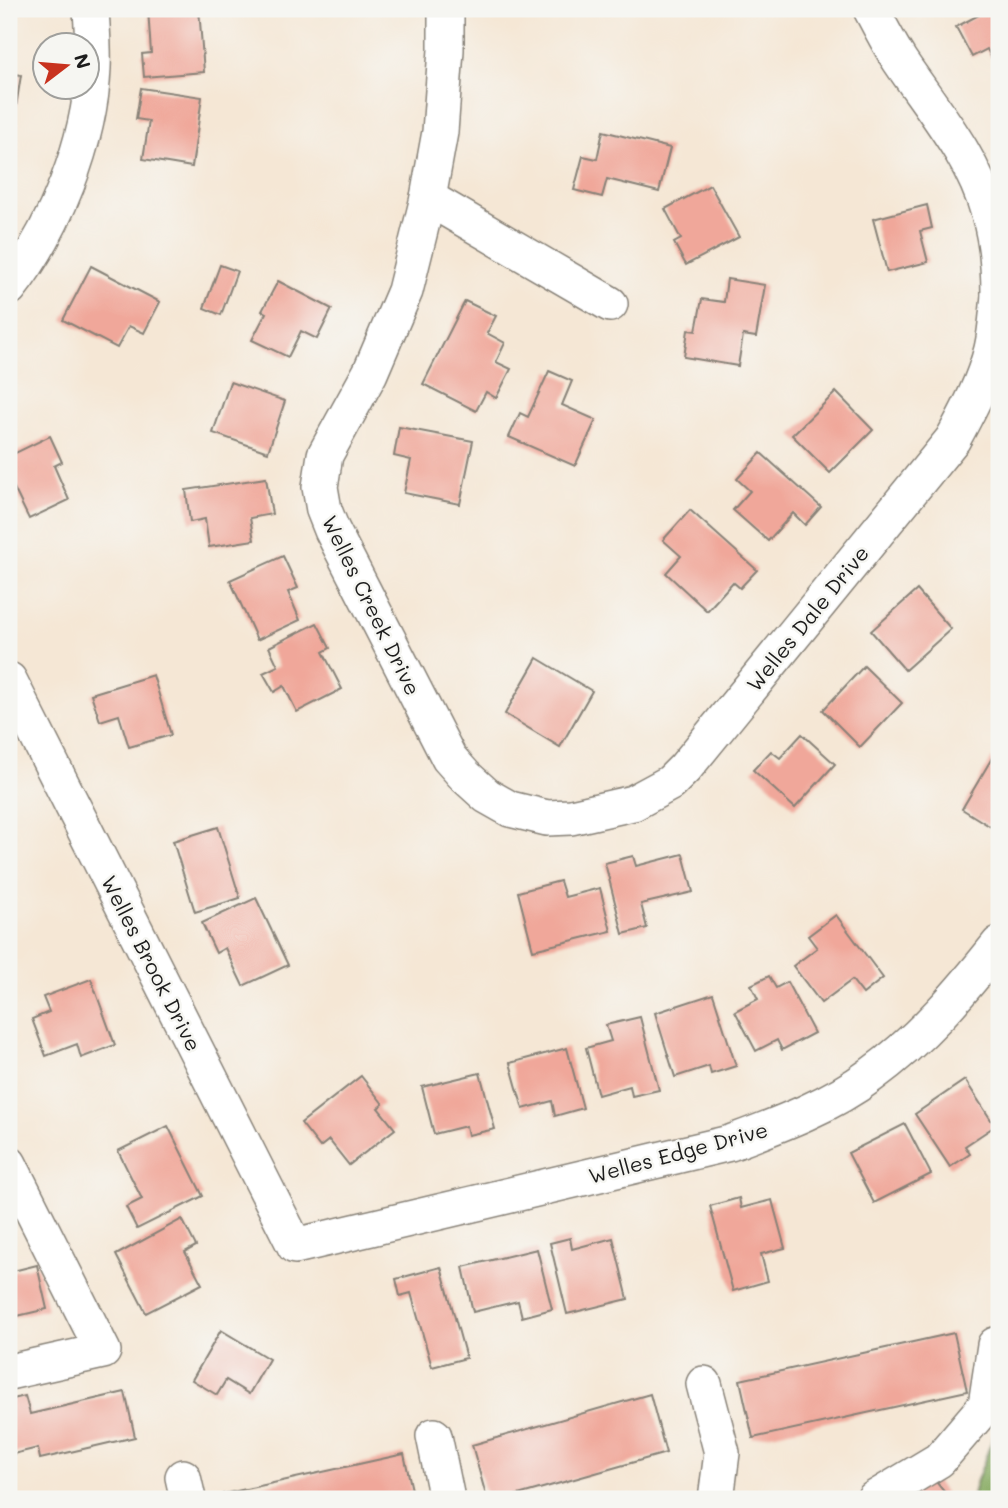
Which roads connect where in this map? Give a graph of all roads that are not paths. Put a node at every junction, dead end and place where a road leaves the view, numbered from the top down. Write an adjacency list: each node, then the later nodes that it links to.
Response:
1 (91, 9): 5 (street)
2 (446, 9): 4 (street, Welles Creek Drive)
3 (871, 9): 6 (street, Welles Dale Drive)
4 (429, 198): 7 (street); 9 (street, Welles Creek Drive)
5 (9, 288)
6 (999, 295): 9 (street, Welles Dale Drive)
7 (610, 304)
8 (9, 680): 12 (street, Welles Brook Drive)
9 (510, 809)
10 (999, 944): 12 (street, Welles Edge Drive)
11 (9, 1164): 14 (street)
12 (295, 1246)
13 (995, 1345): 19 (street)
14 (9, 1372)
15 (704, 1384): 18 (street)
16 (434, 1436): 17 (street)
17 (447, 1499)
18 (716, 1499)
19 (874, 1499)

